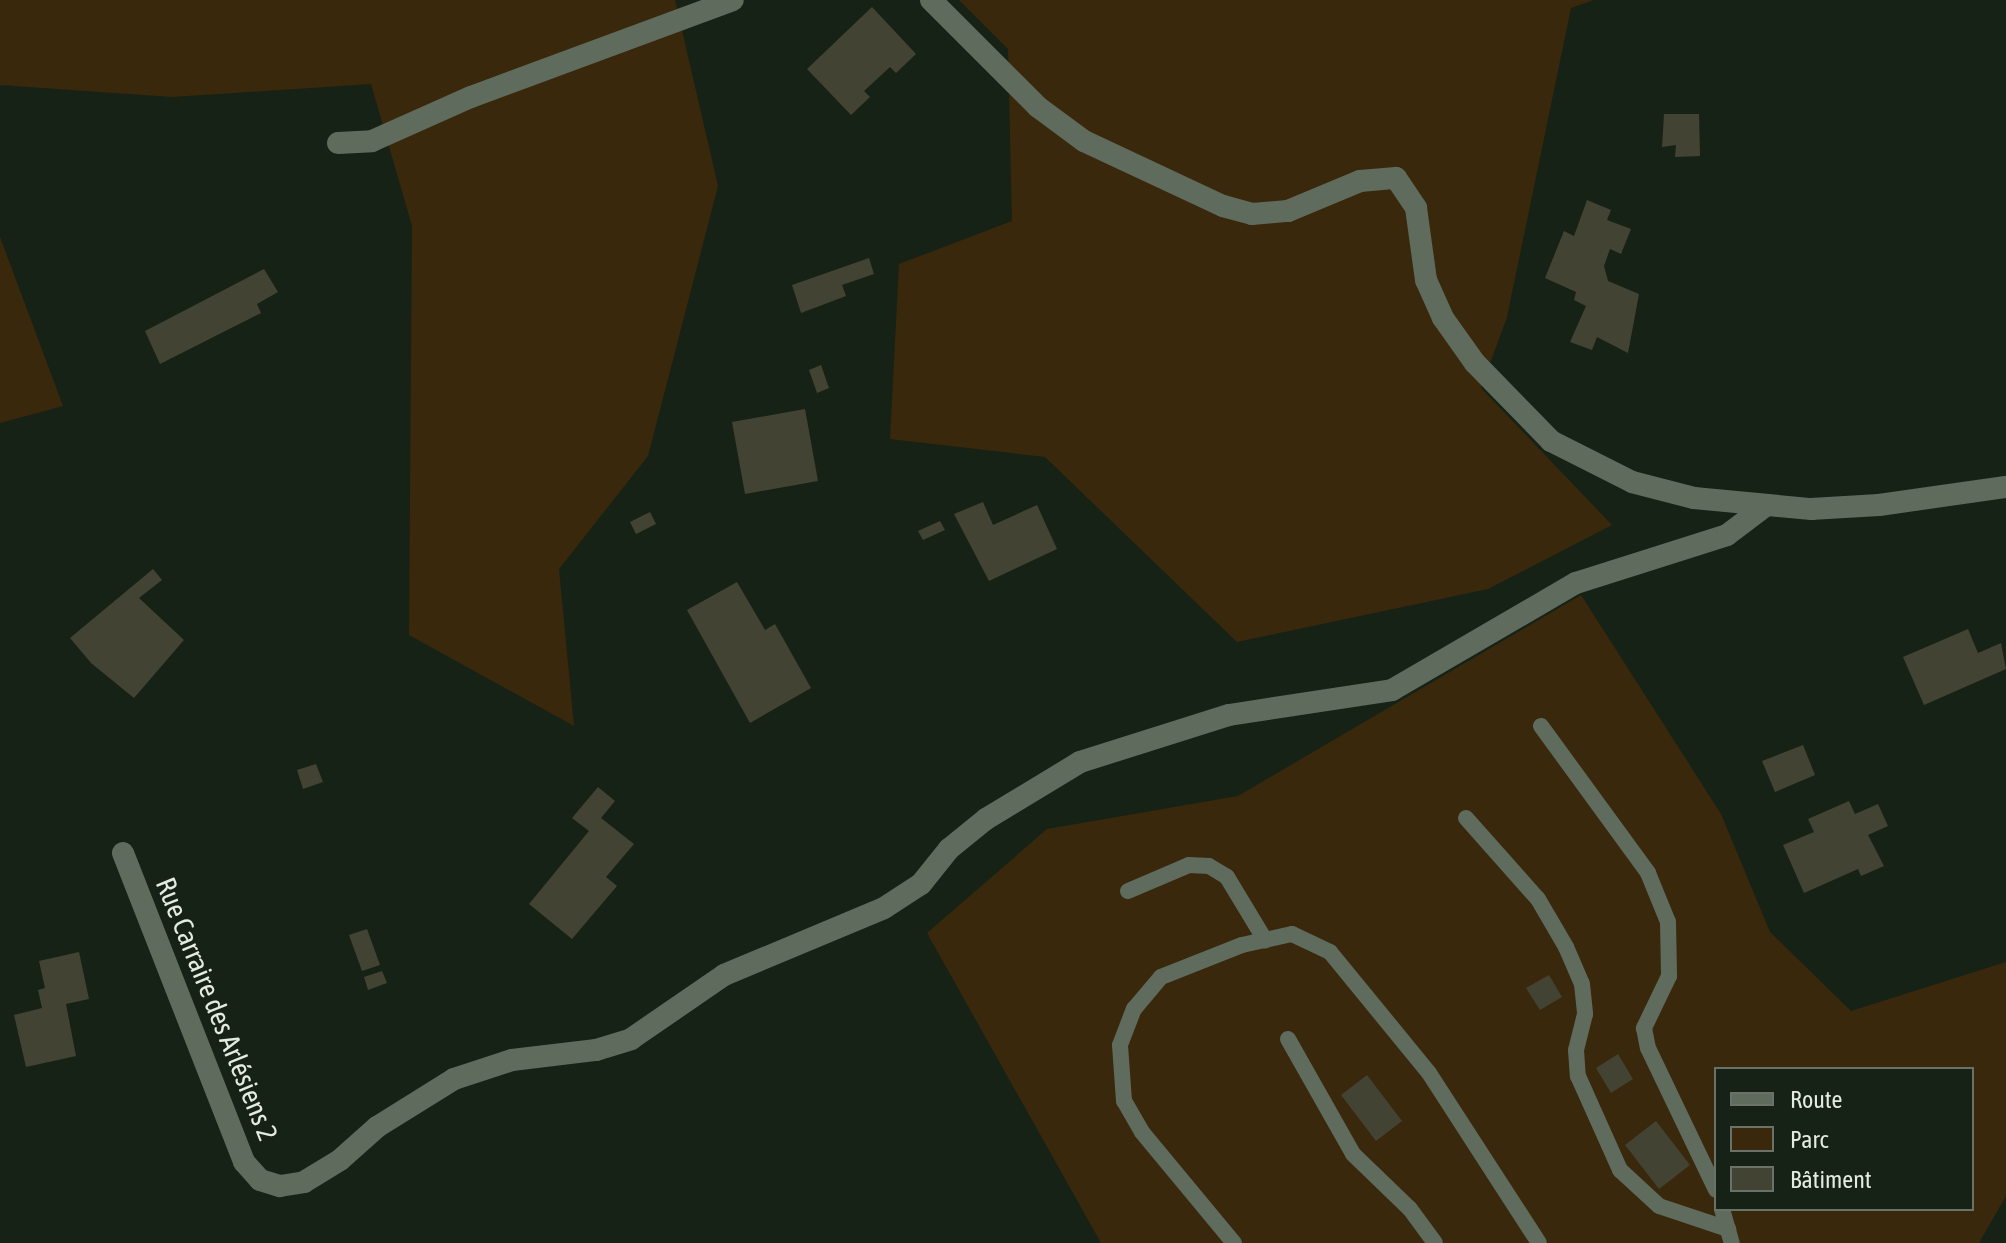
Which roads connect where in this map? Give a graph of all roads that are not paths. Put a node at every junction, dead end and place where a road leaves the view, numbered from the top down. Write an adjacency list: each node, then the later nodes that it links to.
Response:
1 (733, 0): 3 (street)
2 (931, 0): 5 (street)
3 (338, 143)
4 (2006, 487): 5 (street)
5 (1764, 507): 8 (street, Rue Carraire des Arlésiens 2)
6 (1541, 726): 12 (lane)
7 (1466, 818): 14 (lane)
8 (123, 853)
9 (1128, 891): 10 (lane)
10 (1265, 940): 15 (lane); 17 (lane)
11 (1288, 1039): 16 (lane)
12 (1714, 1186)
13 (1723, 1211): 14 (lane)
14 (1730, 1236)
15 (1234, 1243)
16 (1435, 1243)
17 (1539, 1243)

